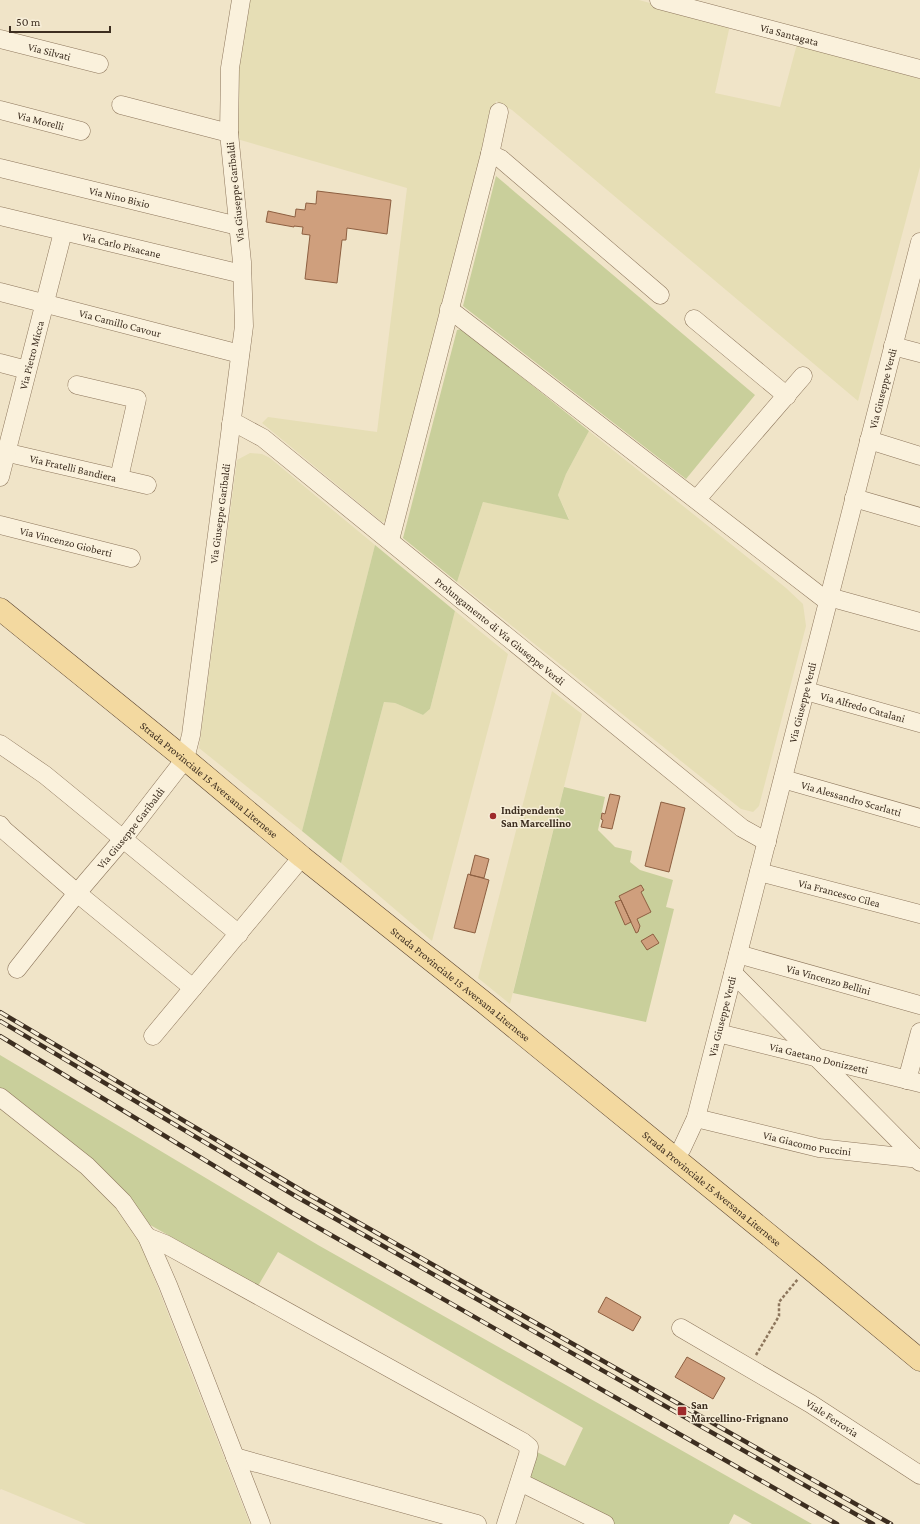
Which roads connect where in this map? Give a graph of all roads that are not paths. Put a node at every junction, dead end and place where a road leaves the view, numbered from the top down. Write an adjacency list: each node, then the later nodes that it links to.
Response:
1 (240, 0): 10 (street, Via Giuseppe Garibaldi)
2 (659, 0): 5 (street, Via Santagata)
3 (0, 39): 4 (street, Via Silvati)
4 (99, 64)
5 (920, 69)
6 (121, 105): 10 (street)
7 (0, 110): 9 (street, Via Morelli)
8 (499, 112): 11 (street)
9 (82, 131)
10 (229, 133): 14 (street, Via Giuseppe Garibaldi)
11 (490, 154): 19 (street); 21 (street)
12 (0, 168): 14 (street, Via Nino Bixio)
13 (0, 216): 15 (street, Via Carlo Pisacane)
14 (238, 226): 17 (street, Via Giuseppe Garibaldi)
15 (63, 232): 17 (street, Via Carlo Pisacane); 20 (street, Via Pietro Micca)
16 (919, 252): 23 (street, Via Giuseppe Verdi)
17 (242, 274): 25 (street, Via Giuseppe Garibaldi)
18 (0, 292): 20 (street, Via Camillo Cavour)
19 (660, 295)
20 (45, 303): 25 (street, Via Camillo Cavour); 27 (street, Via Pietro Micca)
21 (449, 309): 39 (street); 42 (street)
22 (694, 319): 30 (street)
23 (893, 346): 24 (street); 32 (street, Via Giuseppe Verdi)
24 (920, 353)
25 (240, 354): 31 (street, Via Giuseppe Garibaldi)
26 (0, 363): 27 (street)
27 (27, 370): 33 (street, Via Pietro Micca)
28 (803, 376): 30 (street)
29 (77, 385): 36 (street)
30 (786, 396): 39 (street)
31 (231, 424): 42 (street, Prolungamento di Via Giuseppe Verdi); 50 (street, Via Giuseppe Garibaldi)
32 (869, 440): 34 (street); 38 (street, Via Giuseppe Verdi)
33 (3, 452): 35 (street, Via Pietro Micca); 36 (street, Via Fratelli Bandiera)
34 (920, 456)
35 (0, 477)
36 (119, 478): 37 (street, Via Fratelli Bandiera)
37 (147, 485)
38 (854, 498): 40 (street); 44 (street, Via Giuseppe Verdi)
39 (697, 499): 44 (street)
40 (920, 517)
41 (0, 525): 43 (street, Via Vincenzo Gioberti)
42 (390, 540): 55 (street, Prolungamento di Via Giuseppe Verdi)
43 (131, 558)
44 (828, 599): 46 (street); 47 (street, Via Giuseppe Verdi)
45 (0, 609): 50 (main road, Strada Provinciale 15 Aversana Liternese)
46 (920, 622)
47 (806, 691): 48 (street, Via Alfredo Catalani); 51 (street, Via Giuseppe Verdi)
48 (920, 724)
49 (0, 744): 54 (street)
50 (185, 759): 54 (street, Via Giuseppe Garibaldi); 56 (main road, Strada Provinciale 15 Aversana Liternese)
51 (783, 779): 52 (street, Via Alessandro Scarlatti); 55 (street, Via Giuseppe Verdi)
52 (920, 818)
53 (0, 825): 58 (street)
54 (123, 839): 58 (street, Via Giuseppe Garibaldi); 60 (street)
55 (767, 842): 57 (street, Via Giuseppe Verdi)
56 (302, 857): 60 (street); 73 (main road, Strada Provinciale 15 Aversana Liternese)
57 (759, 872): 59 (street, Via Francesco Cilea); 61 (street, Via Giuseppe Verdi)
58 (77, 893): 62 (street, Via Giuseppe Garibaldi); 64 (street)
59 (920, 914)
60 (239, 934): 64 (street)
61 (738, 954): 63 (street, Via Giuseppe Verdi); 65 (street, Via Vincenzo Bellini)
62 (17, 969)
63 (733, 972): 66 (street, Via Giuseppe Verdi); 69 (street)
64 (193, 988): 68 (street)
65 (920, 1005)
66 (718, 1032): 69 (street, Via Gaetano Donizzetti); 72 (street, Via Giuseppe Verdi)
67 (920, 1032): 70 (street)
68 (153, 1036)
69 (816, 1057): 70 (street, Via Gaetano Donizzetti); 74 (street)
70 (914, 1081)
71 (0, 1097): 75 (street)
72 (696, 1118): 73 (street, Via Giuseppe Verdi); 74 (street, Via Giacomo Puccini)
73 (675, 1159): 77 (main road, Strada Provinciale 15 Aversana Liternese)
74 (919, 1160)
75 (147, 1237): 78 (street); 80 (street)
76 (680, 1328): 79 (street, Viale Ferrovia)
77 (920, 1360)
78 (235, 1457): 81 (street); 82 (street)
79 (920, 1475)
80 (520, 1482): 83 (street); 84 (street)
81 (261, 1524)
82 (477, 1524)
83 (506, 1524)
84 (605, 1524)

